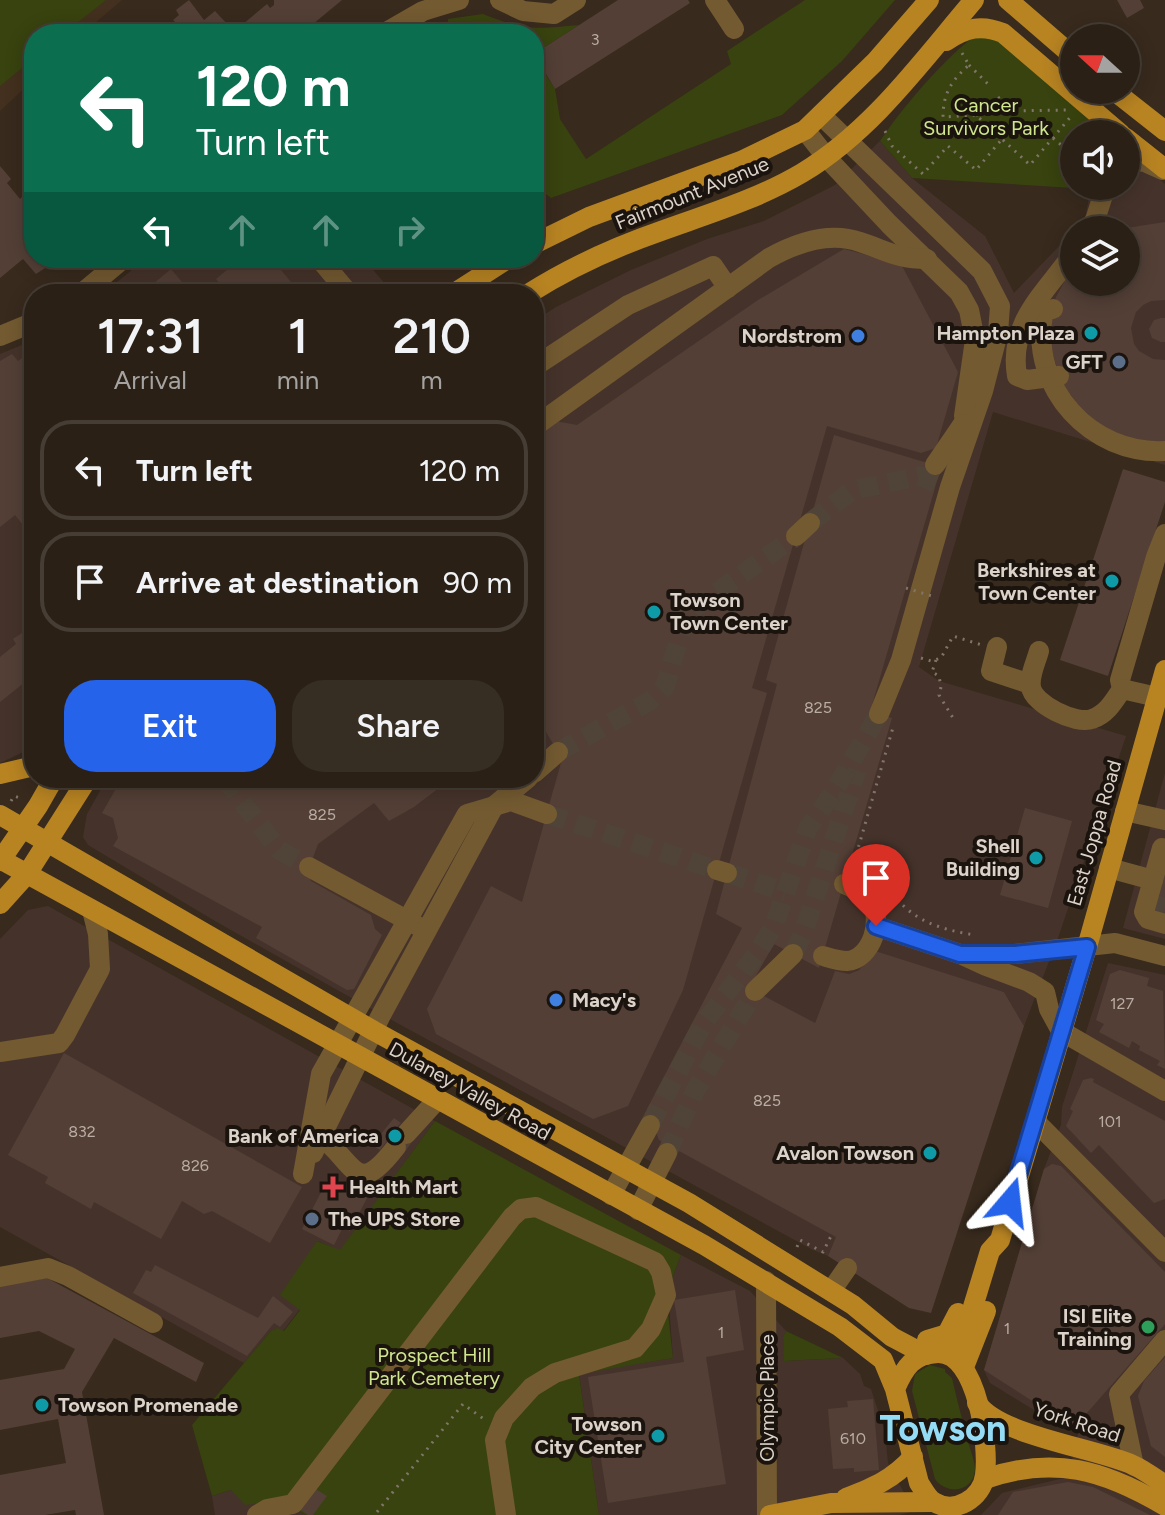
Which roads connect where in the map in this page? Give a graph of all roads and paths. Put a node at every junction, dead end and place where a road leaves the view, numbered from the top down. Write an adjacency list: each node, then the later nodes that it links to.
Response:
1 (500, 0): 2 (street)
2 (576, 0)
3 (715, 0): 10 (street)
4 (929, 0): 23 (main road, Fairmount Avenue)
5 (974, 0): 14 (main road, Fairmount Avenue)
6 (1008, 0): 11 (main road)
7 (1029, 0): 11 (main road)
8 (449, 3): 9 (street)
9 (400, 24)
10 (734, 29)
11 (1056, 41): 12 (main road)
12 (1060, 45)
13 (960, 50): 15 (path)
14 (929, 52): 24 (main road, Fairmount Avenue); 30 (main road, Fairmount Avenue)
15 (969, 65): 16 (path); 22 (path)
16 (989, 85)
17 (998, 97): 20 (path)
18 (1131, 104): 27 (main road)
19 (1063, 110): 20 (path)
20 (1013, 111): 22 (path)
21 (1074, 113): 28 (path)
22 (976, 115): 29 (path)
23 (822, 116): 25 (main road, Fairmount Avenue); 30 (street)
24 (1101, 120)
25 (805, 130): 33 (street); 38 (main road, Fairmount Avenue)
26 (885, 131): 29 (path)
27 (1165, 131)
28 (1052, 138): 29 (path); 31 (path)
29 (1002, 139)
30 (847, 140): 33 (main road, Fairmount Avenue); 36 (street)
31 (1060, 145)
32 (1140, 149): 35 (main road)
33 (827, 158): 37 (street); 48 (main road, Fairmount Avenue)
34 (1140, 161): 35 (street)
35 (1165, 170)
36 (925, 217): 37 (street); 57 (street)
37 (889, 224): 39 (street); 40 (street)
38 (544, 239)
39 (857, 240): 40 (street); 49 (street)
40 (927, 259): 57 (street)
41 (112, 268): 45 (street)
42 (327, 268): 46 (street)
43 (493, 268): 47 (main road)
44 (1060, 269): 54 (street)
45 (93, 284)
46 (341, 284)
47 (469, 284)
48 (544, 285)
49 (728, 288): 53 (street); 55 (street)
50 (1053, 309): 56 (street)
51 (24, 326): 52 (street)
52 (0, 336)
53 (544, 360)
54 (1059, 376)
55 (544, 420)
56 (1165, 451)
57 (940, 478): 70 (street)
58 (1165, 534): 68 (street)
59 (906, 588): 60 (path, bridge)
60 (935, 597)
61 (963, 639): 65 (path)
62 (997, 647): 67 (street)
63 (1038, 655): 67 (street)
64 (917, 658): 65 (path)
65 (936, 660): 71 (path)
66 (1165, 670): 69 (main road, East Joppa Road)
67 (1030, 684): 68 (street)
68 (1122, 689): 69 (street)
69 (1157, 697): 82 (main road, East Joppa Road)
70 (879, 714)
71 (953, 718)
72 (558, 752): 73 (street)
73 (544, 764)
74 (24, 768): 75 (main road)
75 (0, 774)
76 (48, 788): 85 (main road)
77 (82, 788): 86 (main road)
78 (516, 788): 80 (street)
79 (27, 800): 81 (path)
80 (494, 806): 83 (street); 95 (street); 98 (street)
81 (6, 808): 85 (main road, Dulaney Valley Road)
82 (1125, 811): 84 (street); 89 (main road, East Joppa Road)
83 (547, 814)
84 (1165, 820)
85 (22, 829): 86 (main road, Dulaney Valley Road); 87 (main road)
86 (48, 844): 90 (main road); 106 (main road, Dulaney Valley Road)
87 (0, 860): 90 (main road, Dulaney Valley Road)
88 (309, 867): 95 (street)
89 (1109, 868): 92 (street); 100 (main road, East Joppa Road)
90 (27, 874): 93 (main road); 94 (main road, Dulaney Valley Road)
91 (849, 875): 97 (street); 99 (path)
92 (1156, 879): 96 (street)
93 (0, 904)
94 (92, 910): 109 (main road, Dulaney Valley Road); 110 (street)
95 (407, 920): 98 (street); 106 (street)
96 (1165, 924)
97 (876, 926): 102 (street); 104 (street)
98 (426, 931): 107 (street)
99 (987, 937)
100 (1087, 947): 102 (street); 103 (street); 108 (main road, East Joppa Road)
101 (793, 954): 105 (street)
102 (960, 954): 108 (street)
103 (1165, 955)
104 (823, 956)
105 (755, 991)
106 (352, 1018): 107 (main road, Dulaney Valley Road); 109 (street)
107 (374, 1031): 111 (street); 118 (main road, Dulaney Valley Road)
108 (1061, 1031): 112 (street); 114 (main road, East Joppa Road)
109 (337, 1045): 111 (main road, Dulaney Valley Road); 116 (street)
110 (0, 1052)
111 (360, 1058): 113 (main road, Dulaney Valley Road); 116 (street)
112 (1165, 1091)
113 (437, 1100): 116 (street); 120 (main road, Dulaney Valley Road)
114 (1035, 1121): 123 (main road, East Joppa Road); 125 (street)
115 (650, 1125): 118 (street)
116 (321, 1137)
117 (667, 1153): 119 (street)
118 (627, 1168): 119 (main road, Dulaney Valley Road); 120 (street)
119 (652, 1182): 121 (street); 129 (main road, Dulaney Valley Road)
120 (611, 1195): 121 (main road, Dulaney Valley Road)
121 (638, 1210): 128 (main road, Dulaney Valley Road)
122 (832, 1234): 124 (path)
123 (1000, 1240): 132 (main road, East Joppa Road); 132 (main road, East Joppa Road)
124 (797, 1247)
125 (1165, 1252)
126 (847, 1268): 129 (street)
127 (0, 1277): 130 (street)
128 (766, 1281): 133 (main road, Dulaney Valley Road); 147 (street, Olympic Place)
129 (831, 1291): 132 (main road, Dulaney Valley Road)
130 (153, 1323)
131 (1165, 1340): 137 (street)
132 (941, 1354): 133 (main road); 134 (main road)
133 (895, 1389): 136 (main road, Dulaney Valley Road)
134 (977, 1403): 137 (main road, York Road); 138 (main road)
135 (498, 1429): 144 (path); 145 (street); 146 (street)
136 (913, 1457): 140 (main road); 142 (main road, Dulaney Valley Road)
137 (1134, 1466): 139 (main road, York Road)
138 (985, 1479): 141 (main road); 143 (main road)
139 (1165, 1485)
140 (831, 1503): 142 (main road); 147 (main road)
141 (1165, 1506)
142 (938, 1507): 143 (main road)
143 (970, 1507)
144 (377, 1512)
145 (257, 1515)
146 (506, 1515)
147 (768, 1515)

